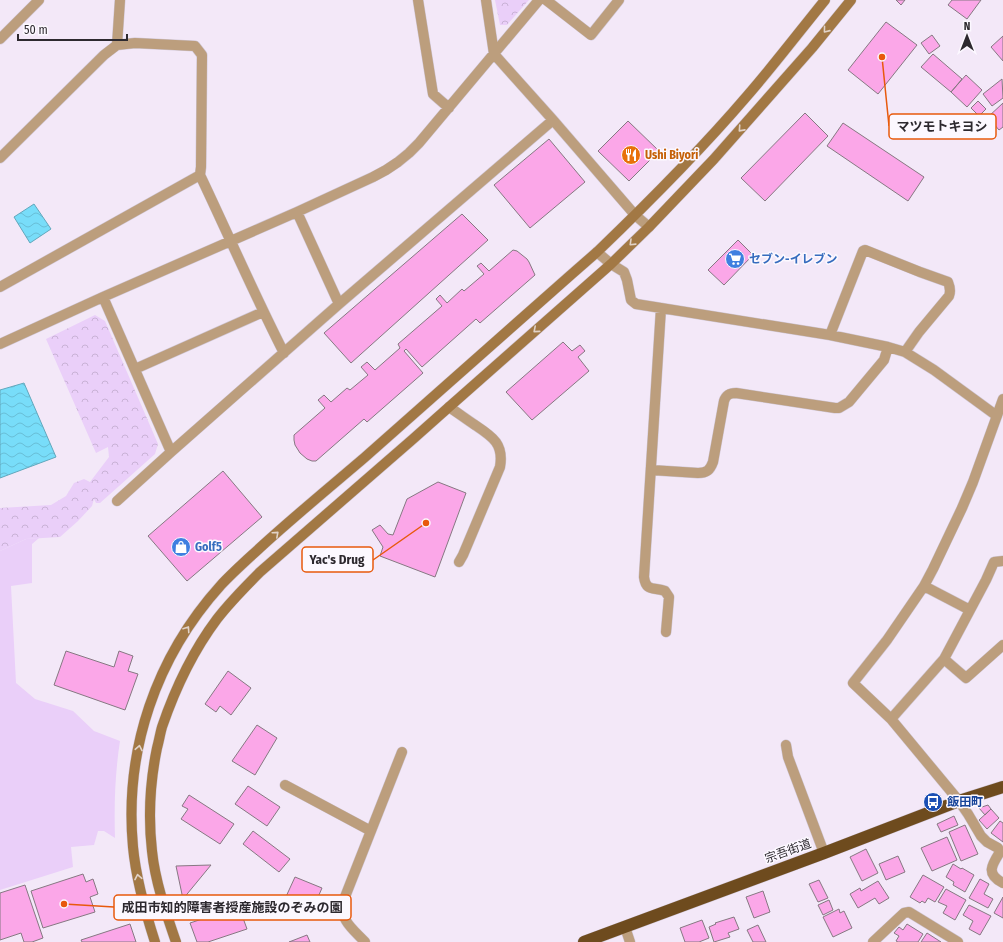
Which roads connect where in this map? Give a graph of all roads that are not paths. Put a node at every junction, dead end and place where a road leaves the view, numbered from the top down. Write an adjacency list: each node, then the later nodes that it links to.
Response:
1 (39, 0): 10 (street)
2 (120, 0): 11 (street)
3 (418, 0): 13 (street)
4 (486, 0): 12 (street)
5 (539, 0): 12 (street)
6 (546, 0): 7 (street)
7 (619, 0)
8 (826, 0): 18 (street)
9 (850, 0): 19 (street, one-way to 19)
10 (0, 39)
11 (117, 45): 15 (street); 16 (street)
12 (494, 54): 13 (street); 14 (street)
13 (449, 108): 17 (street)
14 (553, 120): 18 (street); 25 (street)
15 (0, 158)
16 (200, 175): 20 (street); 23 (street)
17 (297, 212): 20 (street); 25 (street)
18 (635, 215): 19 (street); 21 (street)
19 (649, 227): 22 (street, one-way to 22)
20 (231, 241): 24 (street); 27 (street)
21 (597, 252): 22 (street); 57 (street, one-way to 21)
22 (611, 264): 26 (street); 35 (street, one-way to 35)
23 (0, 288)
24 (103, 297): 29 (street); 33 (street)
25 (339, 304): 31 (street)
26 (661, 308): 28 (street); 38 (street)
27 (263, 312): 31 (street); 33 (street)
28 (830, 334): 30 (street); 32 (street)
29 (0, 344)
30 (888, 347): 32 (street); 38 (street)
31 (284, 352): 37 (street)
32 (905, 352): 36 (street)
33 (135, 368): 37 (street)
34 (1003, 398): 36 (street)
35 (449, 407): 41 (street); 58 (street)
36 (997, 416): 42 (street)
37 (171, 452): 39 (street)
38 (651, 470): 44 (street)
39 (117, 501)
40 (1003, 561): 43 (street)
41 (459, 562)
42 (924, 586): 43 (street); 47 (street)
43 (970, 610): 46 (street)
44 (666, 632)
45 (1003, 646): 46 (street)
46 (944, 659): 47 (street)
47 (891, 719): 52 (street)
48 (786, 745): 54 (street)
49 (402, 752): 53 (street)
50 (285, 785): 53 (street)
51 (1003, 787): 52 (highway, 宗吾街道)
52 (959, 801): 54 (highway, 宗吾街道); 55 (street)
53 (371, 831): 59 (street)
54 (824, 853): 56 (highway, 宗吾街道)
55 (1003, 883)
56 (625, 927): 60 (highway, 宗吾街道); 61 (street)
57 (155, 942)
58 (176, 942)
59 (365, 942)
60 (584, 942)
61 (630, 942)
62 (873, 942): 63 (street)
63 (958, 942)

